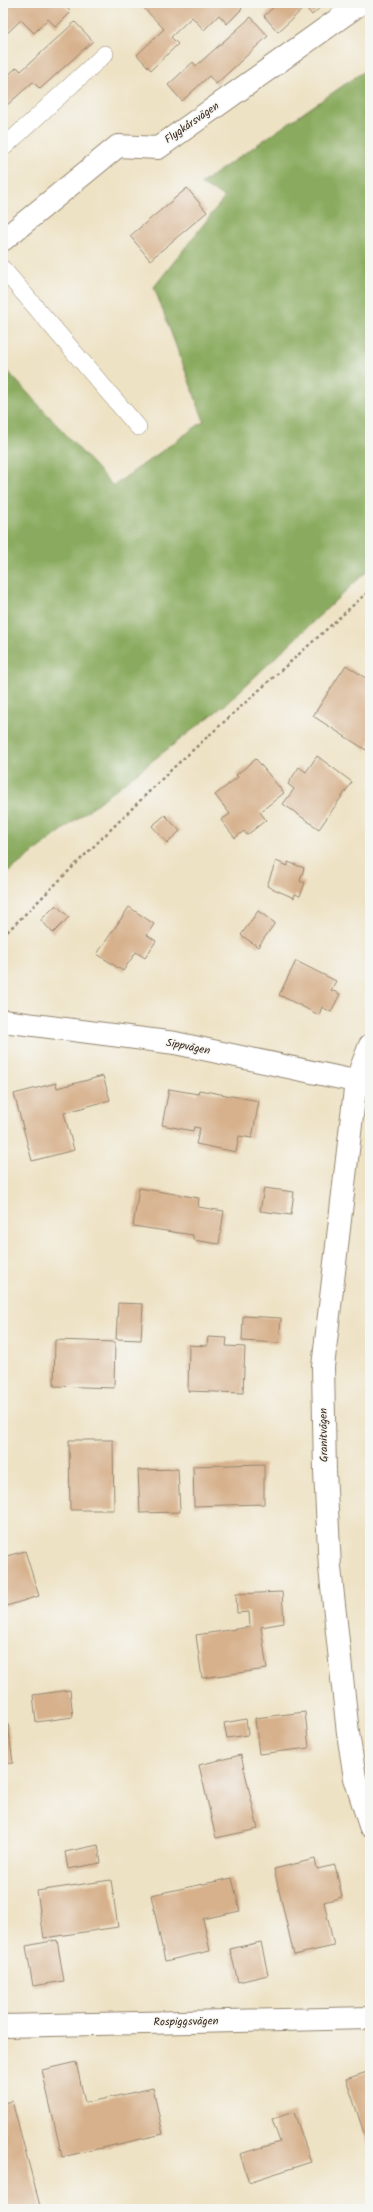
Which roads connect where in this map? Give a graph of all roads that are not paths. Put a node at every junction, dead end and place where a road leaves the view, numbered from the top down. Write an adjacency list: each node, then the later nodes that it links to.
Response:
1 (361, 3): 4 (street, Flygkårsvägen)
2 (105, 54): 3 (lane)
3 (3, 148)
4 (3, 240)
5 (3, 269): 6 (lane)
6 (138, 427)
7 (3, 1021): 9 (street, Sippvägen)
8 (370, 1045): 9 (street, Granitvägen)
9 (363, 1083): 10 (street, Granitvägen)
10 (370, 1826)
11 (370, 2018): 12 (street, Rospiggsvägen)
12 (3, 2026)

